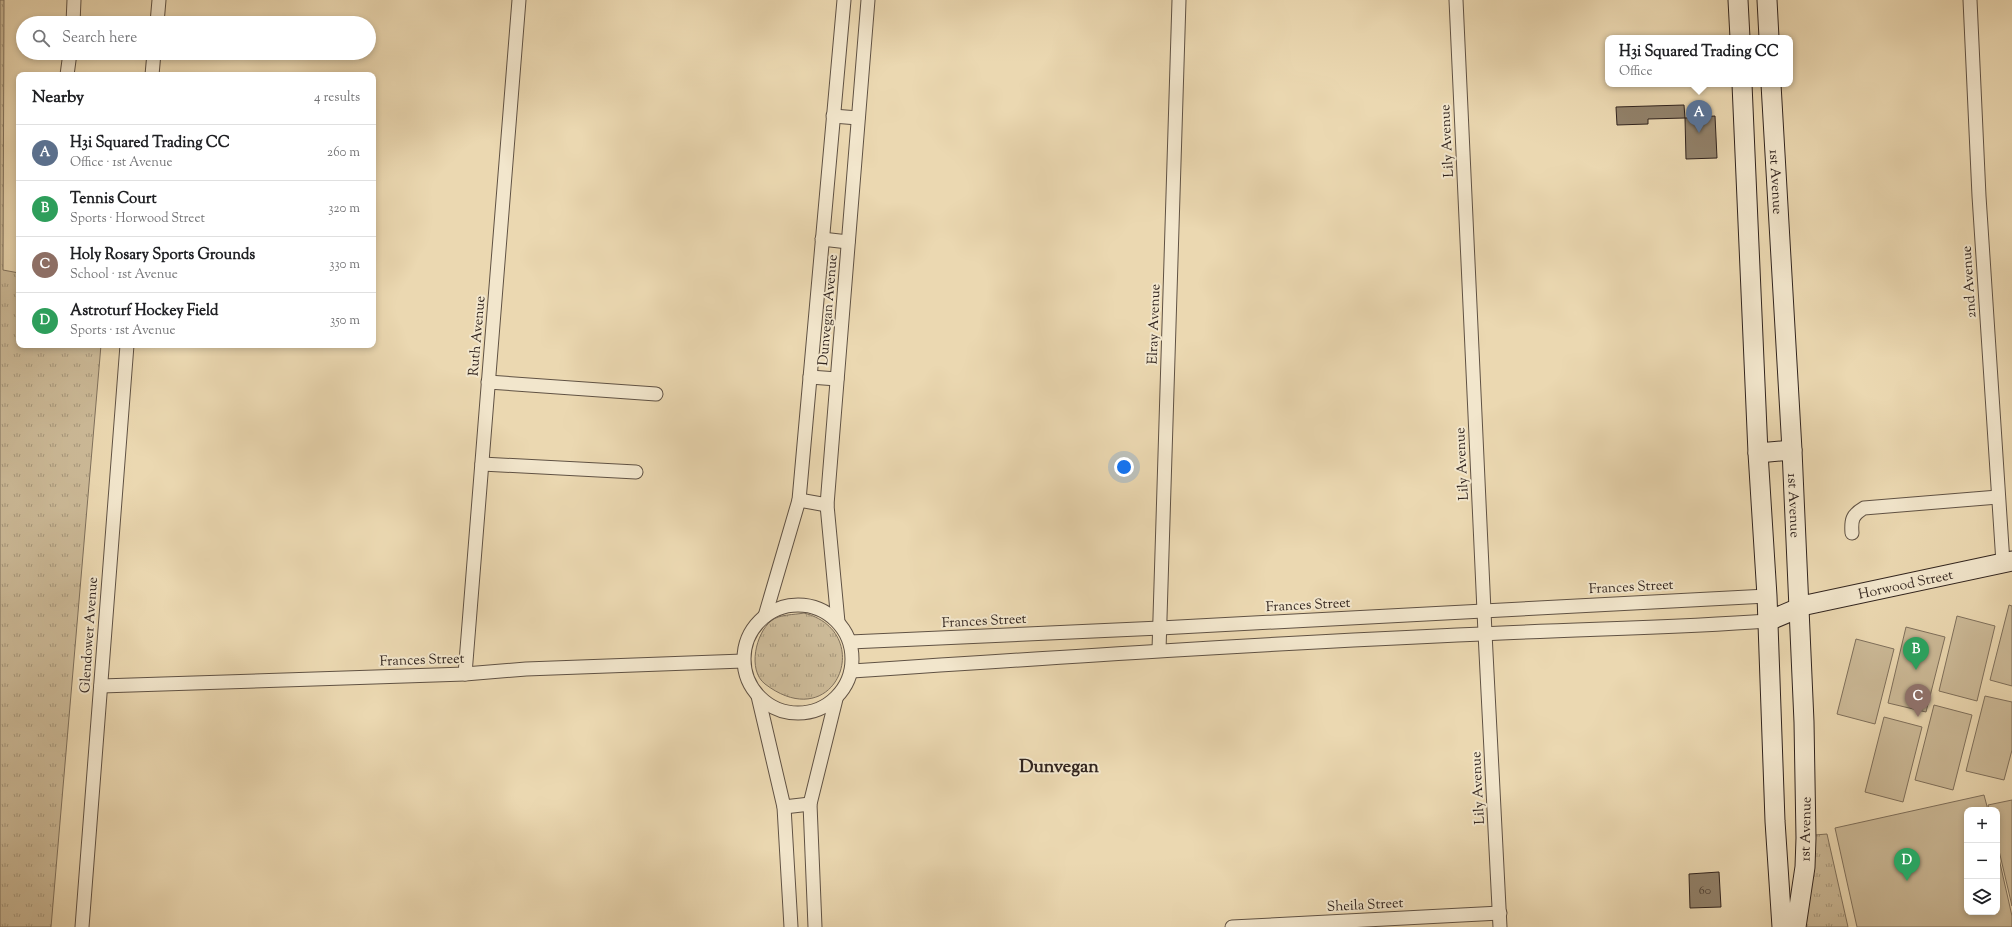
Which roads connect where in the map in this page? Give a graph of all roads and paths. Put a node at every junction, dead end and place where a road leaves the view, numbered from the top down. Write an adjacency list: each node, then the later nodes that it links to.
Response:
1 (74, 0): 11 (street)
2 (159, 0): 12 (street)
3 (519, 0): 28 (street, Ruth Avenue)
4 (844, 0): 21 (street, Dunvegan Avenue)
5 (868, 0): 22 (street, Dunvegan Avenue)
6 (1179, 0): 45 (street, Elray Avenue)
7 (1456, 0): 41 (street, Lily Avenue)
8 (1738, 0): 13 (main road)
9 (1767, 0): 14 (main road)
10 (1970, 0): 34 (street, 2nd Avenue)
11 (73, 16)
12 (158, 16)
13 (1740, 35)
14 (1769, 35)
15 (69, 60): 17 (street)
16 (153, 60): 18 (street)
17 (67, 72)
18 (152, 72)
19 (1742, 87): 31 (main road, 1st Avenue)
20 (1771, 87): 30 (main road, 1st Avenue)
21 (833, 116): 22 (street); 23 (street, Dunvegan Avenue)
22 (858, 118): 24 (street, Dunvegan Avenue)
23 (822, 239): 24 (street); 26 (street, Dunvegan Avenue)
24 (848, 242): 27 (street, Dunvegan Avenue)
25 (127, 348): 52 (street, Glendower Avenue)
26 (810, 377): 27 (street); 35 (street, Dunvegan Avenue)
27 (837, 380): 36 (street, Dunvegan Avenue)
28 (488, 382): 29 (street); 32 (street, Ruth Avenue)
29 (656, 394)
30 (1792, 450): 31 (main road); 40 (main road, 1st Avenue)
31 (1758, 453): 39 (main road, 1st Avenue)
32 (482, 464): 33 (street); 51 (street, Ruth Avenue)
33 (636, 472)
34 (1998, 497): 37 (street); 38 (street, 2nd Avenue)
35 (799, 500): 36 (street); 42 (street, Dunvegan Avenue)
36 (827, 505): 44 (street, Dunvegan Avenue)
37 (1852, 533)
38 (2007, 562): 40 (main road, Horwood Street)
39 (1767, 596): 40 (main road); 41 (street, Frances Street); 43 (main road, 1st Avenue)
40 (1799, 607): 43 (main road, Horwood Street); 64 (main road, 1st Avenue)
41 (1485, 611): 45 (street, Frances Street); 46 (street, Lily Avenue)
42 (765, 616): 44 (street); 49 (street)
43 (1768, 621): 46 (street); 63 (main road, 1st Avenue)
44 (838, 622): 47 (street)
45 (1160, 628): 47 (street, Frances Street); 48 (street, Elray Avenue)
46 (1485, 633): 48 (street); 57 (street, Lily Avenue)
47 (850, 642): 50 (street)
48 (1159, 650): 50 (street)
49 (744, 661): 51 (street, Frances Street); 53 (street)
50 (852, 671): 54 (street)
51 (465, 674): 52 (street, Frances Street)
52 (101, 686): 58 (street, Glendower Avenue)
53 (758, 696): 54 (street); 56 (street)
54 (836, 699): 55 (street)
55 (810, 804): 56 (street); 60 (street)
56 (784, 807): 59 (street)
57 (1500, 913): 61 (street, Sheila Street); 62 (street, Lily Avenue)
58 (82, 927)
59 (791, 927)
60 (815, 927)
61 (1232, 927)
62 (1500, 927)
63 (1782, 927)
64 (1796, 927)

